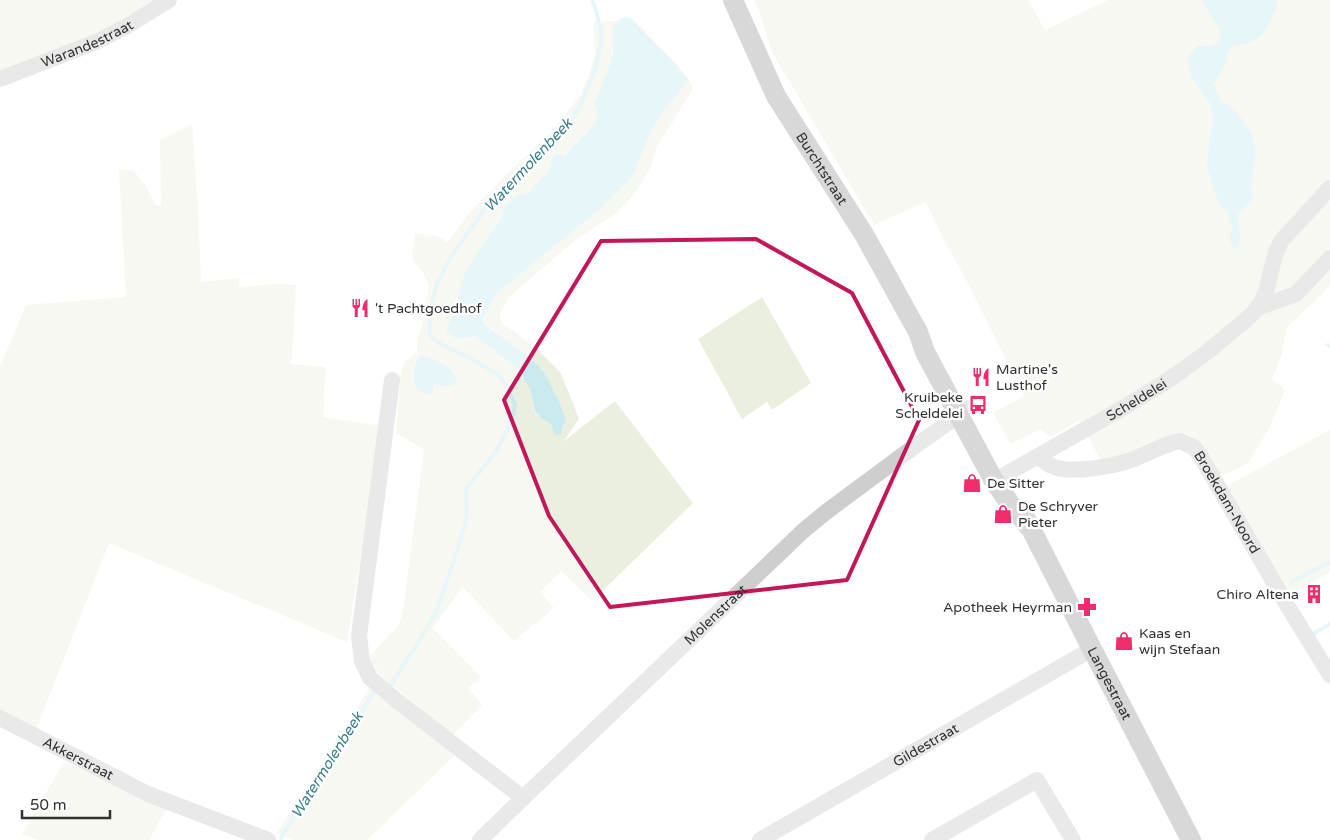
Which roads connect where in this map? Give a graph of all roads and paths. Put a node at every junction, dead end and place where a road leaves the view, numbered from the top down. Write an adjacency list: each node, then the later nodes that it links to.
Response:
1 (169, 0): 3 (street, Warandestraat)
2 (733, 0): 8 (main road, Burchtstraat)
3 (0, 79)
4 (1330, 188): 6 (street, Scheldelei)
5 (1330, 258): 6 (street, Scheldelei)
6 (1257, 308): 9 (street, Scheldelei)
7 (392, 380): 14 (street)
8 (964, 412): 10 (main road, Langestraat); 14 (street, Molenstraat)
9 (1038, 456): 10 (street, Scheldelei); 12 (street, Broekdam-Noord)
10 (999, 478): 11 (main road, Langestraat)
11 (1092, 650): 17 (street, Gildestraat); 20 (main road, Langestraat)
12 (1330, 675)
13 (0, 718): 15 (street, Akkerstraat)
14 (523, 798): 16 (street, Molenstraat)
15 (268, 840)
16 (480, 840)
17 (760, 840)
18 (932, 840): 19 (street)
19 (1073, 840)
20 (1191, 840)

